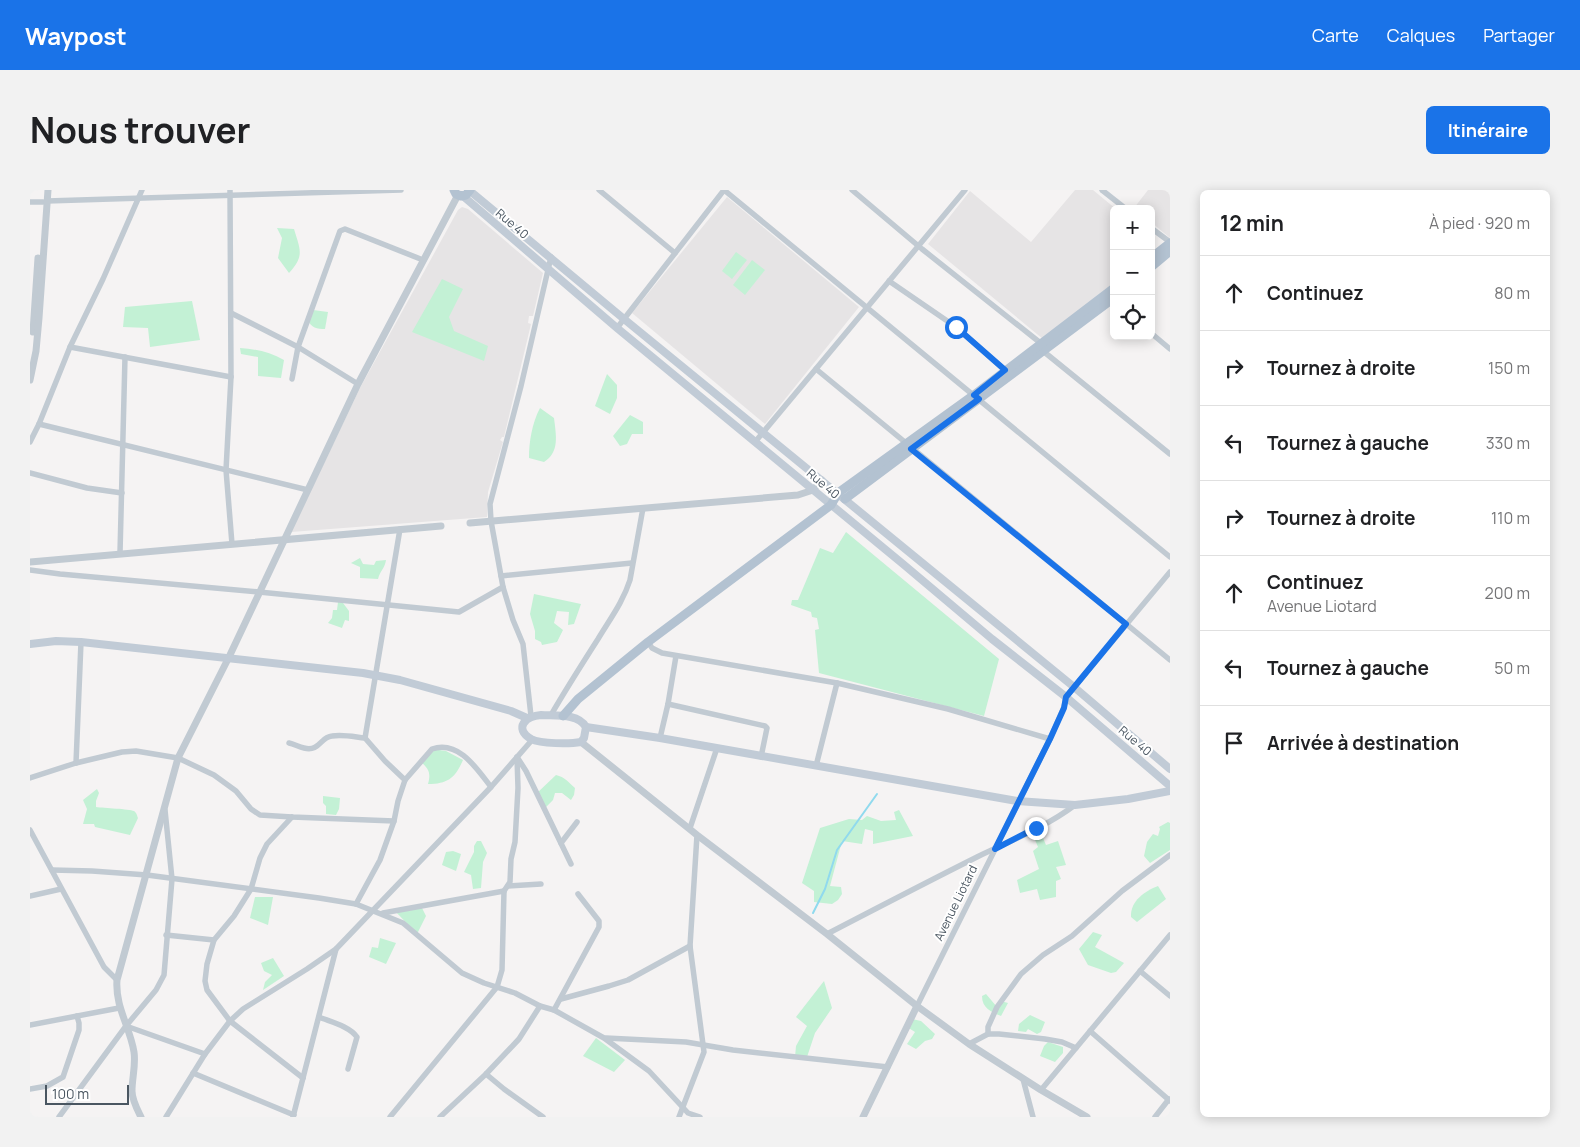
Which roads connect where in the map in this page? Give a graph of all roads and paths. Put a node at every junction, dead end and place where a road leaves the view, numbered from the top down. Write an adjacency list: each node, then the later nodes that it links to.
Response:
1 (43, 190): 13 (street)
2 (48, 190): 13 (street)
3 (142, 190): 12 (street)
4 (401, 190): 11 (street)
5 (599, 190): 20 (street)
6 (724, 190): 20 (street); 29 (street)
7 (852, 190): 18 (street)
8 (965, 190): 18 (street)
9 (1102, 190): 15 (street)
10 (463, 192): 22 (main road, Rue 40); 23 (street); 25 (main road, Rue 40)
11 (229, 193): 12 (street); 30 (street)
12 (138, 199): 13 (street); 34 (street)
13 (45, 201): 14 (street); 39 (street); 44 (street)
14 (30, 202)
15 (1121, 205)
16 (1155, 231): 17 (street)
17 (1170, 243): 21 (main road)
18 (919, 246): 26 (street); 36 (street)
19 (1170, 251): 24 (main road)
20 (675, 253): 31 (street)
21 (1155, 255)
22 (551, 257): 25 (street); 31 (main road, Rue 40)
23 (423, 260): 35 (street); 45 (street)
24 (1155, 264)
25 (548, 270): 32 (main road, Rue 40); 63 (street)
26 (889, 281): 29 (street); 41 (street)
27 (1110, 291): 36 (main road)
28 (1110, 302): 36 (main road)
29 (868, 307): 40 (street); 46 (street)
30 (231, 313): 35 (street); 42 (street)
31 (624, 319): 32 (street); 48 (main road, Rue 40)
32 (617, 328): 50 (main road, Rue 40)
33 (1155, 336): 37 (street)
34 (70, 347): 38 (street); 47 (street)
35 (298, 347): 43 (street); 45 (street)
36 (1044, 348): 41 (main road); 53 (street)
37 (1170, 349)
38 (125, 357): 42 (street); 51 (street)
39 (30, 360)
40 (816, 369): 48 (street); 52 (street)
41 (1007, 373): 46 (main road)
42 (231, 377): 54 (street)
43 (292, 379)
44 (30, 380)
45 (358, 384): 57 (street)
46 (977, 397): 52 (main road); 70 (street)
47 (39, 424): 49 (street); 51 (street)
48 (763, 432): 50 (street); 56 (main road, Rue 40)
49 (30, 442)
50 (755, 442): 58 (main road, Rue 40)
51 (123, 444): 54 (street); 59 (street)
52 (909, 446): 60 (main road); 79 (street)
53 (1170, 454)
54 (226, 470): 57 (street); 68 (street)
55 (30, 473): 59 (street)
56 (822, 480): 58 (street); 60 (main road, Rue 40)
57 (308, 490): 67 (street)
58 (813, 490): 61 (main road, Rue 40); 62 (street)
59 (122, 493): 69 (street)
60 (841, 496): 61 (main road); 88 (main road, Rue 40)
61 (831, 506): 81 (main road); 89 (main road, Rue 40)
62 (643, 508): 63 (street); 72 (street)
63 (491, 521): 64 (street); 75 (street)
64 (470, 523)
65 (440, 526): 66 (street)
66 (400, 529): 67 (street); 78 (street)
67 (284, 540): 68 (street); 77 (street)
68 (232, 544): 69 (street)
69 (120, 553): 71 (street)
70 (1170, 557)
71 (30, 562)
72 (632, 563): 75 (street); 91 (street)
73 (30, 570): 77 (street)
74 (1170, 572): 79 (street)
75 (501, 576): 76 (street)
76 (503, 587): 78 (street); 93 (street)
77 (260, 592): 78 (street); 84 (street)
78 (388, 604): 86 (street)
79 (1126, 624): 85 (street); 88 (street)
80 (82, 642): 82 (main road); 84 (main road); 105 (street)
81 (648, 642): 83 (street); 92 (main road)
82 (30, 644)
83 (676, 656): 87 (street); 90 (street)
84 (228, 657): 86 (main road); 104 (street)
85 (1170, 660)
86 (376, 675): 93 (main road); 95 (street)
87 (836, 683): 97 (street); 106 (street)
88 (1074, 687): 89 (street); 107 (main road, Rue 40)
89 (1066, 697): 97 (street, Avenue Liotard); 110 (main road, Rue 40)
90 (668, 704): 96 (street); 103 (street)
91 (551, 715): 92 (main road); 93 (main road)
92 (562, 716): 94 (main road)
93 (529, 717): 98 (main road)
94 (586, 726): 96 (main road); 99 (main road)
95 (365, 738): 100 (street); 109 (street)
96 (660, 738): 101 (main road)
97 (1050, 739): 113 (street, Avenue Liotard)
98 (532, 740): 99 (main road); 102 (street)
99 (581, 742): 119 (street)
100 (289, 743)
101 (717, 748): 103 (main road); 119 (street)
102 (517, 757): 111 (street); 123 (street); 133 (street)
103 (761, 757): 106 (main road)
104 (178, 758): 105 (street); 115 (street); 116 (street)
105 (76, 763): 108 (street)
106 (816, 766): 113 (main road)
107 (1170, 770)
108 (30, 778)
109 (405, 780): 111 (street); 117 (street)
110 (1170, 786)
111 (490, 787): 137 (street)
112 (1170, 791): 114 (main road)
113 (1018, 801): 114 (main road); 124 (street, Avenue Liotard)
114 (1075, 805): 124 (street)
115 (164, 809): 128 (street); 129 (street)
116 (292, 818): 117 (street); 132 (street)
117 (394, 821): 136 (street)
118 (577, 822): 123 (street)
119 (690, 828): 121 (street)
120 (30, 830): 122 (street)
121 (697, 835): 139 (street); 143 (street)
122 (32, 837): 127 (street)
123 (561, 843): 126 (street)
124 (995, 849): 139 (street); 151 (street, Avenue Liotard)
125 (1170, 855): 160 (street)
126 (571, 864)
127 (52, 870): 128 (street); 131 (street)
128 (147, 875): 129 (street); 146 (street)
129 (172, 879): 132 (street); 140 (street)
130 (541, 884): 133 (street)
131 (61, 889): 135 (street); 146 (street)
132 (251, 889): 136 (street); 142 (street)
133 (506, 889): 138 (street); 147 (street)
134 (578, 894): 149 (street)
135 (30, 896)
136 (356, 904): 137 (street)
137 (373, 911): 138 (street); 144 (street)
138 (381, 914): 147 (street)
139 (827, 934): 151 (street)
140 (166, 935): 142 (street); 158 (street)
141 (1170, 935): 145 (street)
142 (214, 940): 156 (street)
143 (690, 946): 149 (street); 162 (street)
144 (336, 949): 155 (street); 156 (street)
145 (1140, 971): 148 (street); 159 (street)
146 (117, 980): 152 (street)
147 (497, 987): 150 (street); 180 (street)
148 (1170, 996)
149 (561, 999): 153 (street)
150 (540, 1006): 153 (street); 169 (street)
151 (917, 1006): 163 (street); 166 (street, Avenue Liotard)
152 (119, 1008): 154 (street); 158 (street)
153 (554, 1010): 161 (street)
154 (77, 1016): 157 (street); 172 (street)
155 (319, 1017): 167 (street); 170 (street)
156 (230, 1020): 165 (street); 170 (street)
157 (30, 1025)
158 (126, 1026): 165 (street); 177 (street); 178 (street)
159 (1090, 1031): 164 (street); 174 (street)
160 (988, 1034): 163 (street); 164 (street)
161 (604, 1038): 162 (street); 175 (street)
162 (703, 1044): 166 (street); 175 (street)
163 (969, 1044): 171 (street)
164 (1076, 1048): 173 (street)
165 (205, 1054): 168 (street)
166 (888, 1067): 185 (street, Avenue Liotard)
167 (348, 1068)
168 (193, 1073): 176 (street); 179 (street)
169 (486, 1074): 181 (street); 182 (street)
170 (303, 1078): 176 (street)
171 (1023, 1079): 173 (street); 186 (street)
172 (30, 1089)
173 (1041, 1090): 187 (street)
174 (1169, 1100): 188 (street)
175 (683, 1108): 183 (street); 184 (street)
176 (294, 1116)
177 (58, 1117)
178 (140, 1117)
179 (166, 1117)
180 (390, 1117)
181 (440, 1117)
182 (542, 1117)
183 (679, 1117)
184 (700, 1117)
185 (863, 1117)
186 (1033, 1117)
187 (1087, 1117)
188 (1155, 1117)

